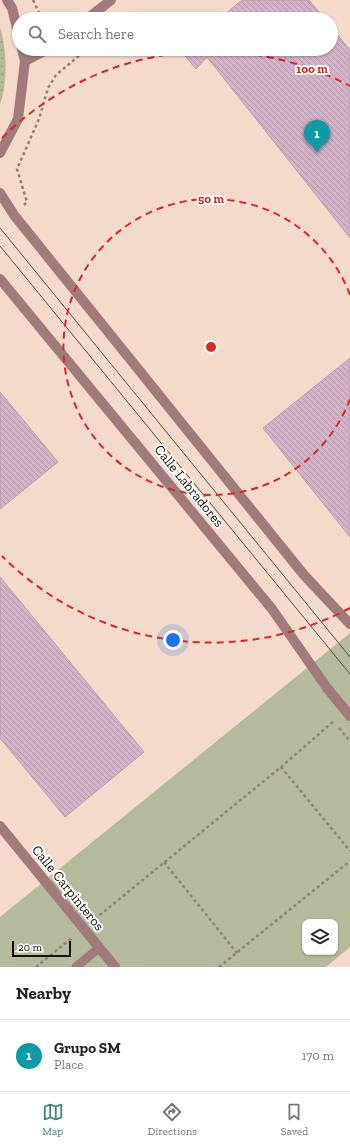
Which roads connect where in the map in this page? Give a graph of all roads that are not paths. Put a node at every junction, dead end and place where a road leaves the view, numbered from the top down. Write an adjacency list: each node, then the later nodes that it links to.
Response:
1 (7, 0): 3 (street)
2 (111, 0): 4 (street)
3 (13, 12)
4 (96, 12)
5 (24, 56): 7 (street)
6 (35, 56): 7 (street)
7 (25, 61): 8 (street)
8 (0, 153)
9 (0, 193): 11 (street)
10 (0, 279): 12 (street, Calle Labradores)
11 (350, 624)
12 (350, 716)
13 (0, 826): 14 (street, Calle Carpinteros)
14 (99, 948): 15 (lane); 16 (street, Calle Carpinteros)
15 (76, 967)
16 (115, 967)

